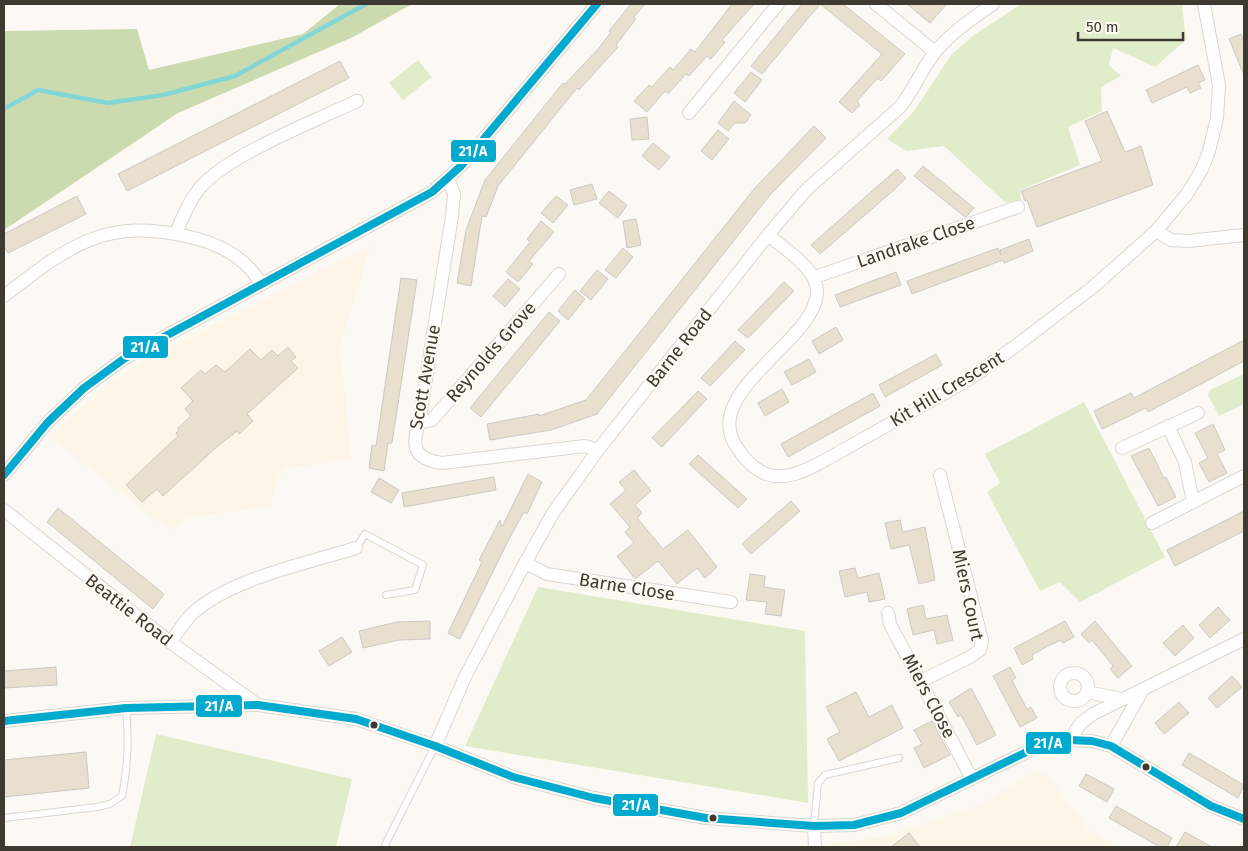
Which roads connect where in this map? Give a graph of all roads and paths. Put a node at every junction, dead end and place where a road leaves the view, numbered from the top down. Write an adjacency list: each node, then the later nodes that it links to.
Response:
1 (597, 4): 9 (street)
2 (778, 4): 8 (street)
3 (876, 4): 6 (street)
4 (993, 4): 6 (street, Barne Road)
5 (1204, 4): 11 (street, Kit Hill Crescent)
6 (935, 52): 13 (street, Barne Road)
7 (357, 101): 12 (street)
8 (689, 113)
9 (448, 178): 17 (street); 20 (street, Scott Avenue)
10 (1018, 208): 16 (street, Landrake Close)
11 (1156, 230): 14 (street); 16 (street, Kit Hill Crescent)
12 (176, 234): 17 (street); 18 (street)
13 (768, 235): 16 (street); 23 (street, Barne Road)
14 (1244, 235)
15 (559, 274): 20 (street, Reynolds Grove)
16 (814, 277)
17 (261, 284): 24 (street)
18 (4, 296)
19 (1198, 413): 21 (street)
20 (419, 422): 23 (street, Scott Avenue)
21 (1168, 426): 22 (street); 27 (street)
22 (1122, 448)
23 (598, 450): 31 (street, Barne Road)
24 (4, 475)
25 (940, 475): 37 (street, Miers Court)
26 (1244, 476): 27 (street)
27 (1193, 502): 29 (street)
28 (4, 510): 36 (street, Beattie Road)
29 (1152, 523)
30 (356, 548): 32 (lane); 36 (street)
31 (525, 563): 33 (street, Barne Close); 45 (street, Barne Road)
32 (386, 595)
33 (731, 602)
34 (888, 613): 37 (street, Miers Close)
35 (1244, 639): 38 (street)
36 (170, 642): 41 (street, Beattie Road)
37 (921, 681): 48 (street, Miers Close)
38 (1142, 691): 40 (street); 46 (street)
39 (1087, 692): 40 (street)
40 (1122, 699): 44 (street)
41 (258, 706): 42 (street); 45 (street)
42 (126, 708): 43 (street); 49 (lane)
43 (4, 720)
44 (1069, 740): 46 (street); 48 (street)
45 (436, 746): 51 (street); 52 (lane)
46 (1111, 746): 50 (street)
47 (898, 758): 51 (lane)
48 (972, 779): 51 (street)
49 (4, 818)
50 (1244, 819)
51 (814, 826): 53 (street)
52 (384, 847)
53 (815, 847)

